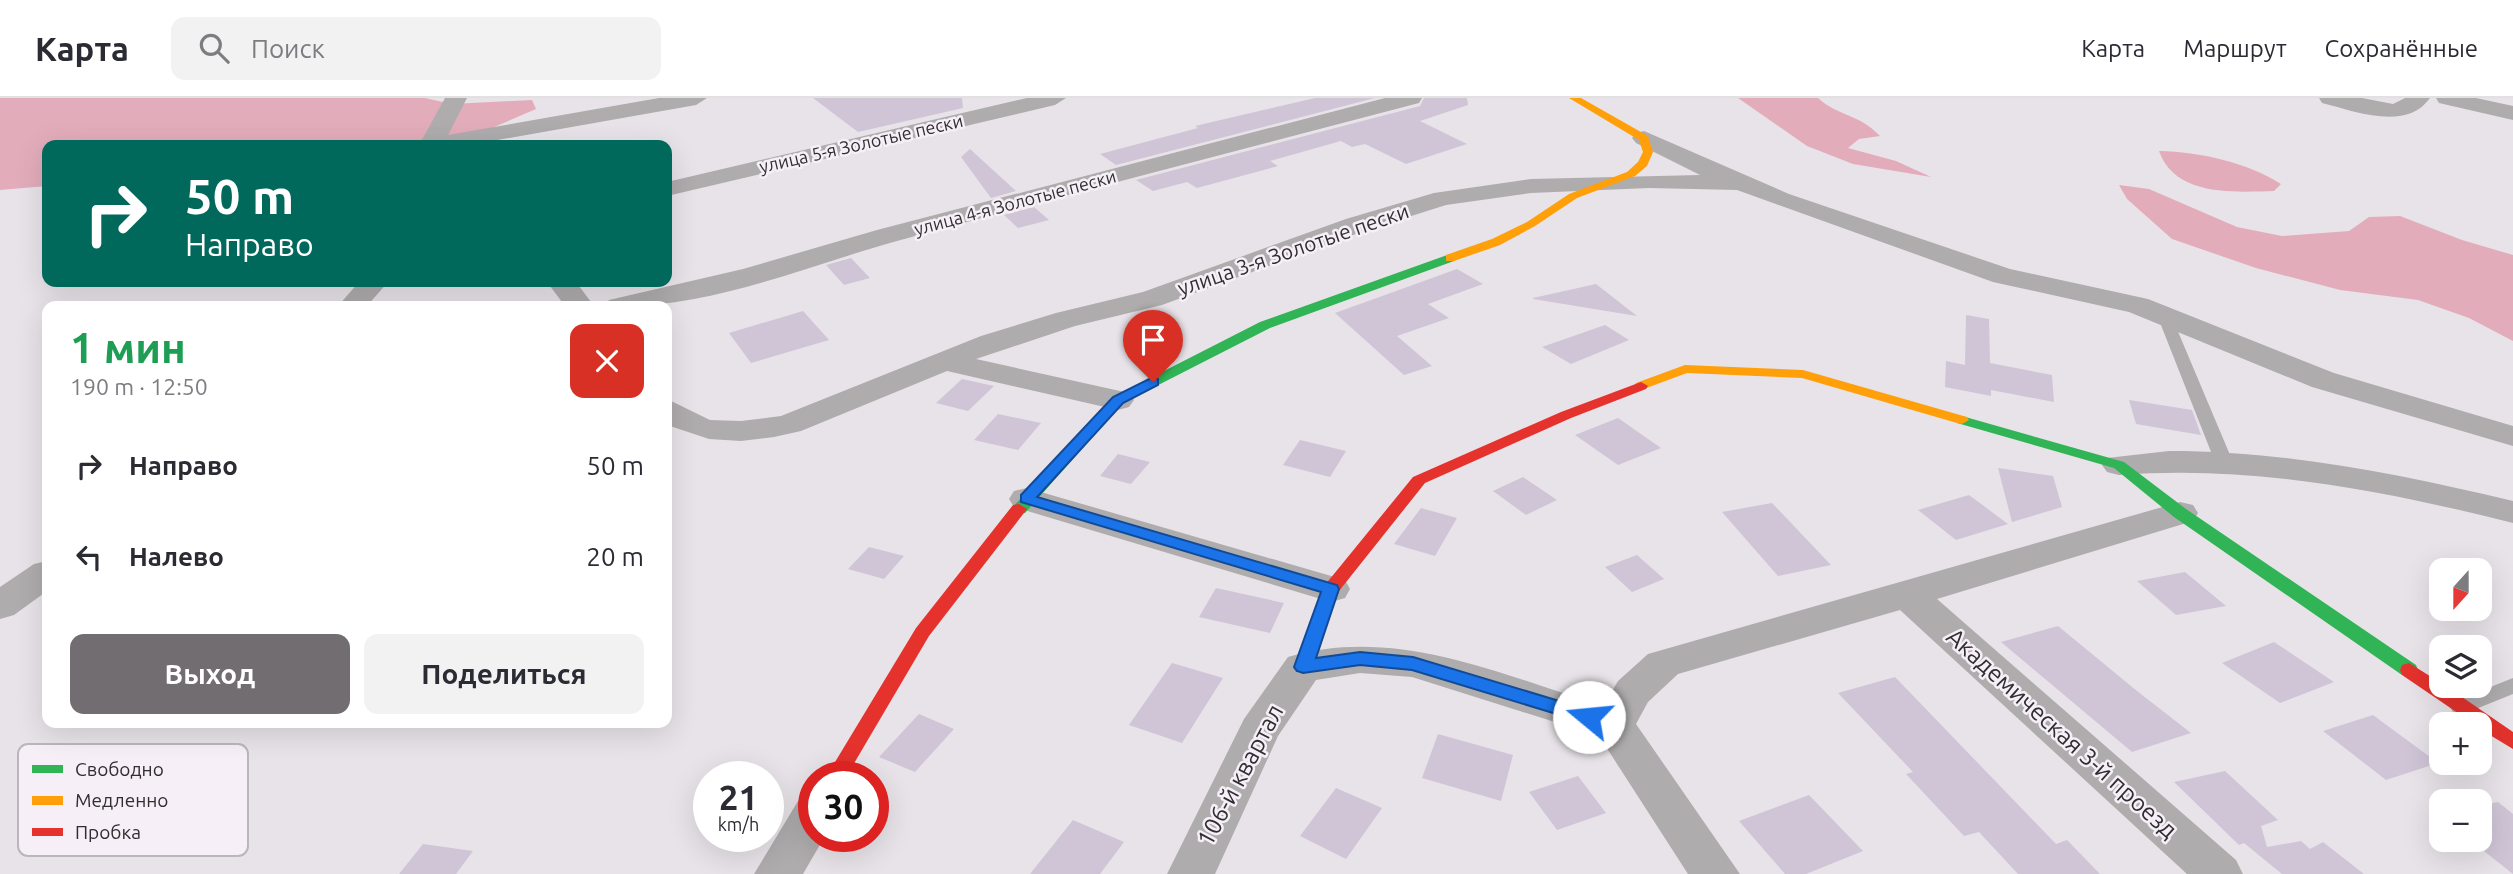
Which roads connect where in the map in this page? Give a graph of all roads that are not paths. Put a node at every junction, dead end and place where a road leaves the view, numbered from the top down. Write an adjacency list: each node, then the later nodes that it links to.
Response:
1 (456, 98): 11 (street)
2 (696, 98): 12 (street)
3 (1055, 98): 15 (street, улица 5-я Золотые пески)
4 (1411, 98): 17 (street, улица 4-я Золотые пески)
5 (1574, 98): 10 (street)
6 (2330, 98): 7 (street)
7 (2419, 98)
8 (2448, 98): 9 (street)
9 (2511, 126)
10 (1644, 138): 13 (street); 14 (street)
11 (434, 140)
12 (459, 140)
13 (1615, 183): 14 (street, улица 3-я Золотые пески); 22 (street, улица 3-я Золотые пески); 23 (street)
14 (1737, 183): 21 (street)
15 (672, 188)
16 (672, 274): 17 (street)
17 (705, 286): 20 (street, улица 4-я Золотые пески)
18 (369, 287): 19 (street)
19 (357, 301)
20 (640, 301)
21 (2164, 315): 25 (street); 26 (lane)
22 (943, 361): 23 (street); 24 (street, улица 3-я Золотые пески)
23 (1118, 400): 28 (street)
24 (672, 414)
25 (2513, 436)
26 (2224, 462): 27 (street); 29 (street)
27 (2119, 465): 30 (street); 32 (street)
28 (1027, 499): 32 (street); 40 (street)
29 (2513, 512)
30 (2180, 513): 33 (street); 37 (street)
31 (42, 577): 34 (street)
32 (1331, 589): 35 (street)
33 (1905, 593): 38 (street); 45 (street, Академическая 3-й проезд)
34 (0, 606)
35 (1303, 667): 38 (street); 43 (street, 106-й квартал)
36 (2513, 686): 37 (lane)
37 (2461, 706): 39 (street)
38 (1614, 724): 44 (street)
39 (2513, 742)
40 (845, 761)
41 (798, 841): 42 (street)
42 (778, 874)
43 (1191, 874)
44 (1716, 874)
45 (2219, 874)

